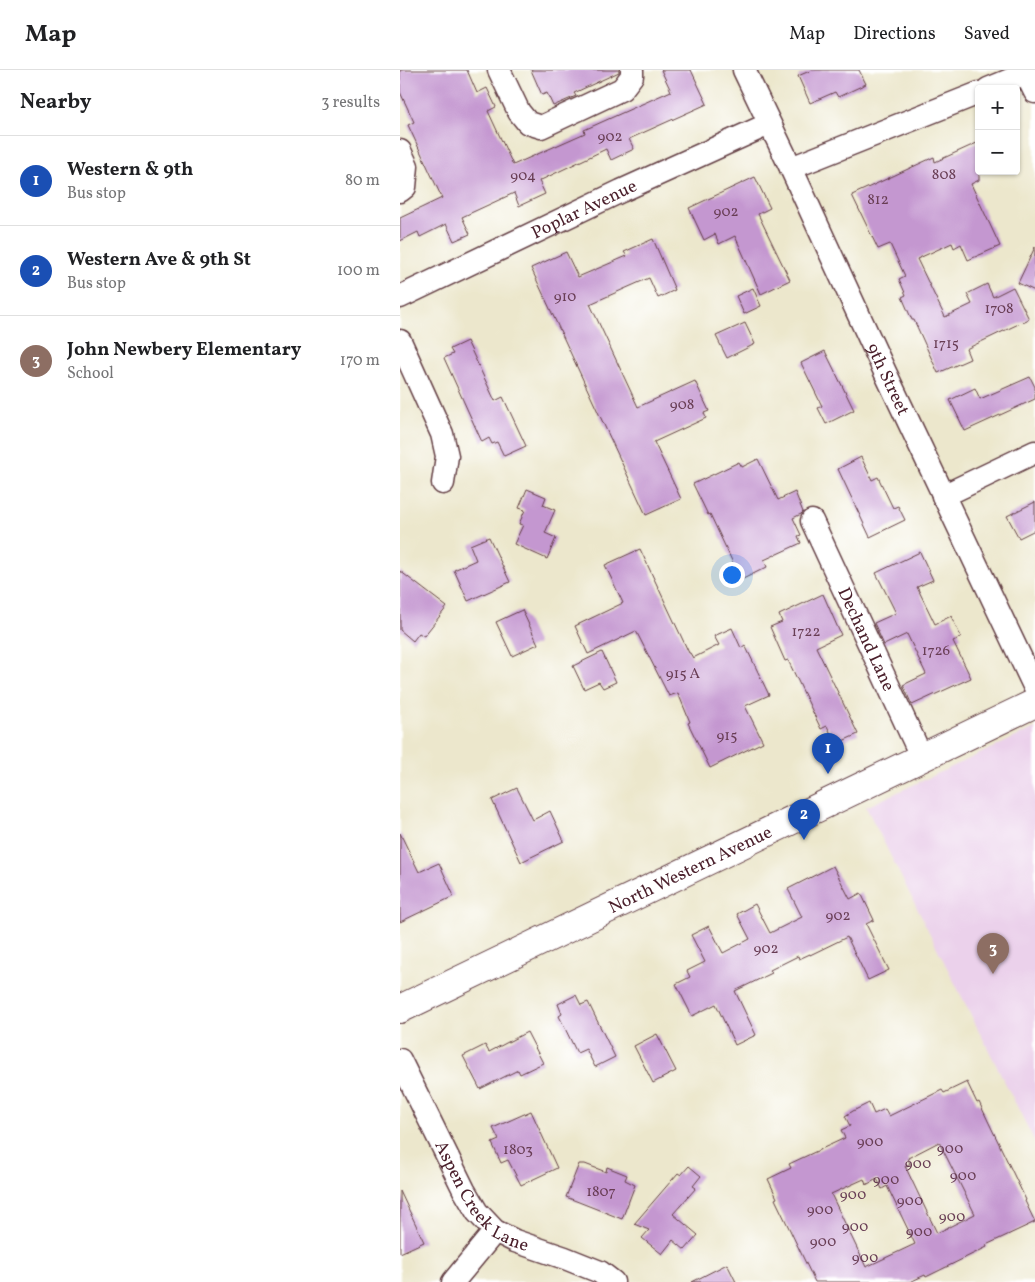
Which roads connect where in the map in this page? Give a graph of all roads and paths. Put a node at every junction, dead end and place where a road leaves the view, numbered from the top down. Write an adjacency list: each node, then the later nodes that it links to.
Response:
1 (499, 70): 2 (street)
2 (632, 70)
3 (744, 70): 7 (street, 9th Street)
4 (1032, 78): 5 (street)
5 (1004, 85)
6 (975, 94): 9 (street)
7 (769, 124): 9 (street, 9th Street); 11 (street, Poplar Avenue)
8 (400, 151): 10 (street)
9 (791, 168): 15 (street, 9th Street)
10 (400, 191)
11 (400, 297)
12 (400, 341): 14 (street)
13 (1035, 452): 15 (street)
14 (443, 484)
15 (943, 496): 17 (street, 9th Street)
16 (812, 521): 19 (street, Dechand Lane)
17 (1035, 688)
18 (1035, 703): 19 (main road, North Western Avenue)
19 (922, 758): 20 (main road, North Western Avenue)
20 (400, 1009)
21 (400, 1060): 22 (street, Aspen Creek Lane)
22 (495, 1231): 23 (street); 24 (street, Aspen Creek Lane)
23 (453, 1282)
24 (613, 1282)

